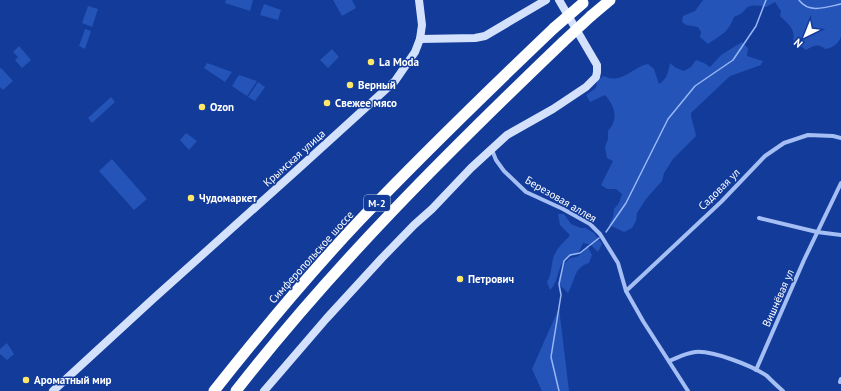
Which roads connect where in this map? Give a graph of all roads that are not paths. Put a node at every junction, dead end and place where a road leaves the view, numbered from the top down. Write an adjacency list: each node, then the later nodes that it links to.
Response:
1 (419, 0): 6 (street, Крымская улица)
2 (546, 0): 6 (street)
3 (559, 0): 8 (street)
4 (610, 0): 18 (highway, М-2, bridge)
5 (584, 1): 17 (highway, Симферопольское шоссе / М-2, bridge)
6 (420, 39): 16 (street, Крымская улица)
7 (841, 138): 13 (street, Садовая ул)
8 (492, 150): 13 (street, Березовая аллея); 19 (street)
9 (841, 183): 11 (street, Вишнёвая ул)
10 (759, 218): 11 (street)
11 (817, 232): 12 (street); 15 (street, Вишнёвая ул)
12 (841, 235)
13 (626, 291): 14 (street, Березовая аллея)
14 (668, 361): 15 (street); 20 (street, Березовая аллея)
15 (756, 370): 21 (street)
16 (52, 391)
17 (214, 391)
18 (237, 391)
19 (264, 391)
20 (688, 391)
21 (783, 391)

